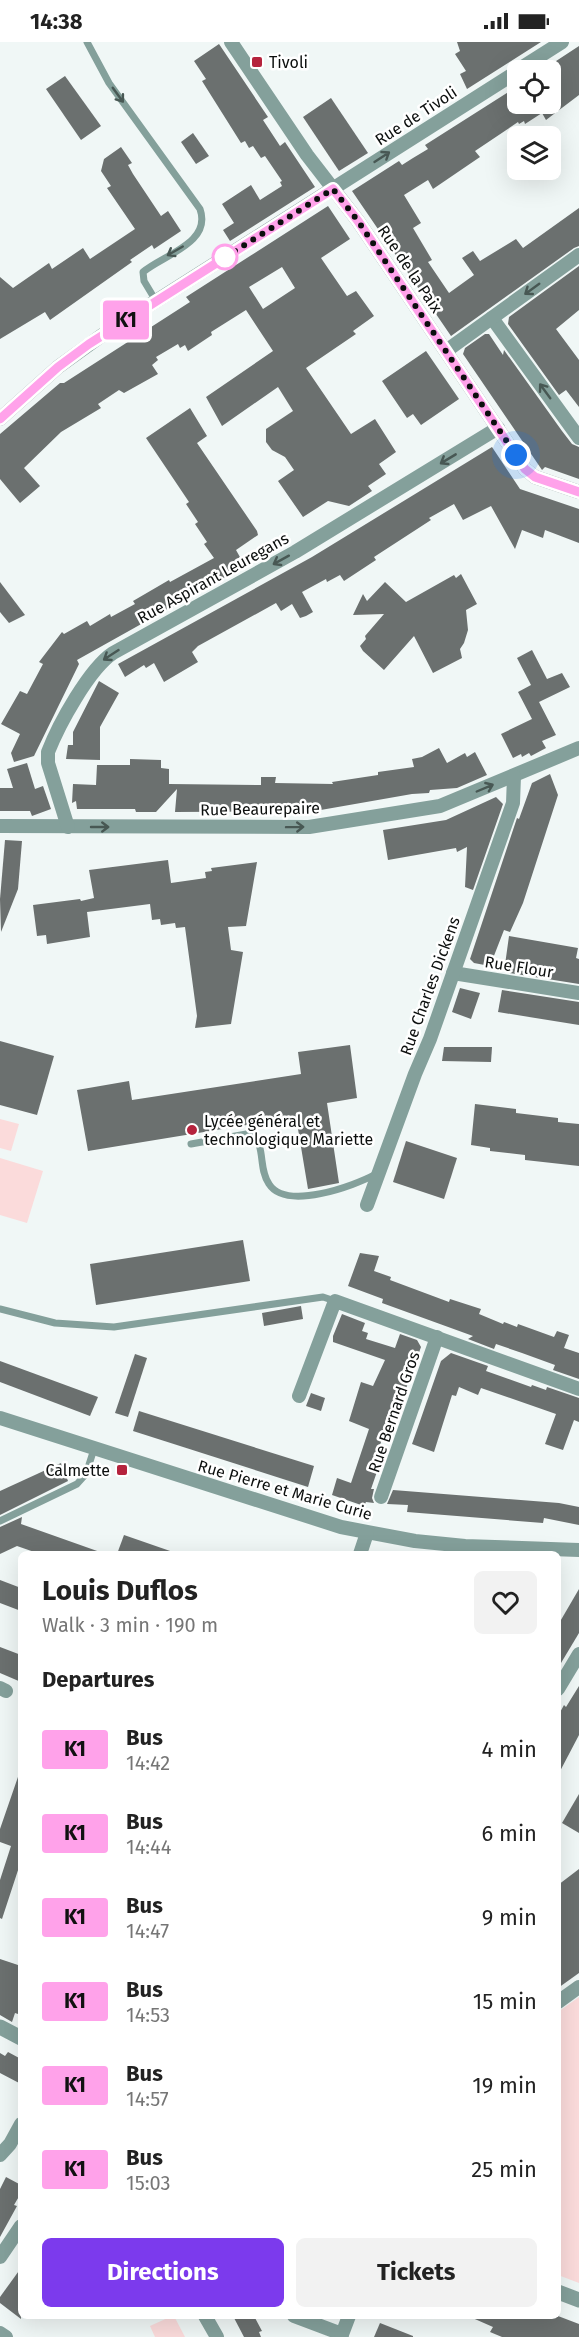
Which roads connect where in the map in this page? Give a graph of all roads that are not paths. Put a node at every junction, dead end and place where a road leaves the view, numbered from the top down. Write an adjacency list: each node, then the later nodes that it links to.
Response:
1 (231, 42): 6 (street, Rue de la Paix)
2 (562, 42): 4 (street, Rue de Tivoli)
3 (89, 43): 8 (lane, one-way to 8)
4 (535, 60)
5 (507, 78): 6 (street, Rue de Tivoli, one-way to 5)
6 (333, 189): 8 (street, Rue de Tivoli); 10 (street, Rue de la Paix)
7 (579, 255): 9 (street, one-way to 9)
8 (156, 301): 11 (street, Rue de Tivoli)
9 (492, 318): 10 (street); 13 (street, one-way to 9)
10 (446, 351): 12 (street, Rue de la Paix)
11 (0, 419)
12 (498, 428): 14 (street, Rue de la Paix); 18 (street, Rue Aspirant Leuregans, one-way to 18)
13 (579, 438)
14 (579, 492)
15 (579, 748): 16 (street, Rue Beaurepaire)
16 (514, 776): 18 (street, Rue Beaurepaire, one-way to 16); 19 (street, Rue Charles Dickens)
17 (0, 826): 18 (street, Rue Beaurepaire)
18 (68, 827)
19 (453, 974): 20 (street, Rue Flour); 22 (street, Rue Charles Dickens)
20 (579, 993)
21 (191, 1144): 22 (lane)
22 (379, 1173): 23 (street, Rue Charles Dickens)
23 (367, 1205)
24 (335, 1301): 25 (lane); 26 (street); 28 (street)
25 (0, 1309)
26 (437, 1337): 27 (street); 31 (street, Rue Bernard Gros)
27 (579, 1389)
28 (299, 1396)
29 (0, 1418): 30 (street, Rue Pierre et Marie Curie)
30 (94, 1449): 32 (lane); 33 (street, Rue Pierre et Marie Curie)
31 (381, 1497)
32 (0, 1521)
33 (367, 1533): 34 (street, Rue Pierre et Marie Curie); 35 (street)
34 (579, 1550)
35 (361, 1551)
36 (579, 1654): 37 (street)
37 (561, 1680)
38 (579, 1987): 39 (street)
39 (561, 2000)
40 (0, 2027): 41 (street)
41 (18, 2036)
42 (15, 2148): 43 (street)
43 (0, 2156)
44 (18, 2230): 45 (street)
45 (0, 2257)
46 (561, 2293): 47 (street)
47 (579, 2300)
48 (207, 2319): 54 (street)
49 (301, 2319): 52 (street)
50 (347, 2319): 52 (street)
51 (0, 2333): 53 (street)
52 (341, 2336)
53 (6, 2337)
54 (217, 2337)

